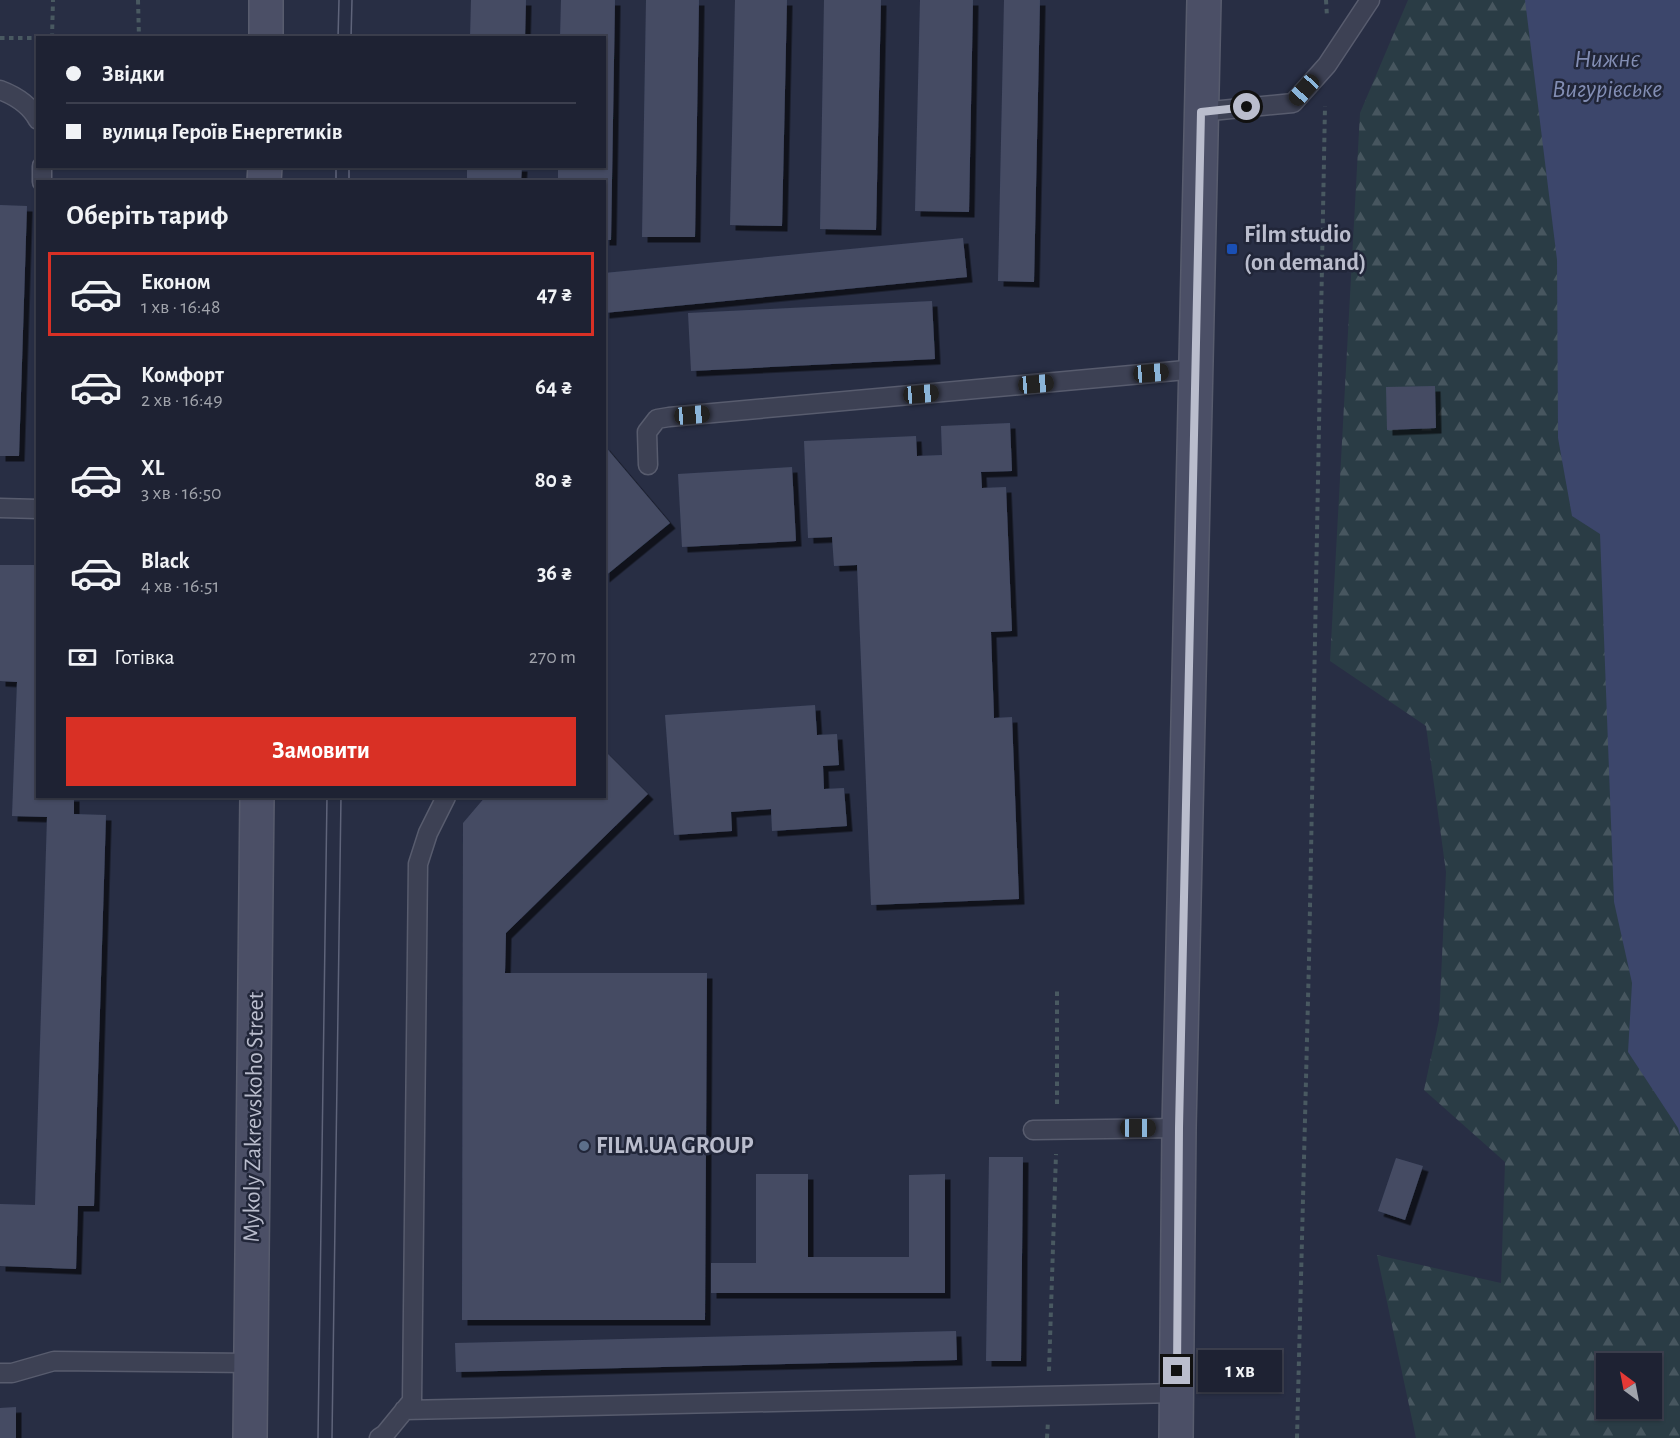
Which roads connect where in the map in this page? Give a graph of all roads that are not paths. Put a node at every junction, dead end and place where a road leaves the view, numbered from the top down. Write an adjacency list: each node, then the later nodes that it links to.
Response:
1 (266, 0): 4 (street)
2 (1204, 0): 6 (street)
3 (1370, 0): 6 (lane)
4 (266, 36)
5 (0, 90): 7 (lane)
6 (1201, 112): 8 (street)
7 (36, 117)
8 (1197, 369): 9 (lane); 14 (street)
9 (648, 465)
10 (0, 508): 11 (lane)
11 (36, 509)
12 (257, 798): 16 (street, Mykoly Zakrevskoho Street)
13 (446, 798): 19 (lane)
14 (1179, 1128): 15 (lane); 18 (street)
15 (1033, 1130)
16 (250, 1363): 17 (lane); 20 (street, Mykoly Zakrevskoho Street)
17 (0, 1372)
18 (1177, 1393): 19 (lane); 22 (street)
19 (404, 1410): 21 (lane)
20 (250, 1438)
21 (379, 1438)
22 (1176, 1438)

